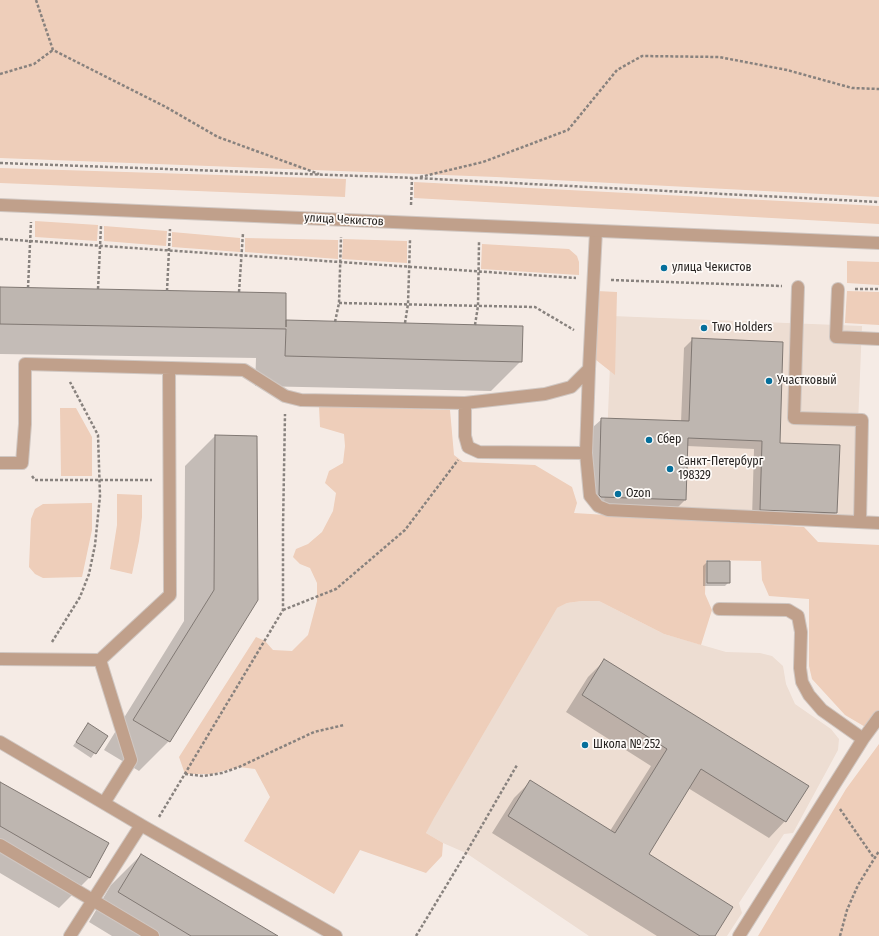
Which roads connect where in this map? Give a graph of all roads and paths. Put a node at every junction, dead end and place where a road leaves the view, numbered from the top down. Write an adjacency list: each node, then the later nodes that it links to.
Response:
1 (36, 0): 2 (path)
2 (53, 50): 3 (path); 6 (path)
3 (0, 74)
4 (879, 89): 8 (path)
5 (0, 163): 6 (path)
6 (322, 175): 7 (path)
7 (412, 178): 8 (path); 16 (path)
8 (416, 178): 9 (path)
9 (879, 202)
10 (0, 205): 11 (street, улица Чекистов)
11 (32, 206): 12 (street, улица Чекистов); 20 (path)
12 (102, 209): 13 (street, улица Чекистов); 22 (path)
13 (170, 212): 14 (street, улица Чекистов); 23 (path)
14 (243, 215): 15 (street, улица Чекистов); 24 (path)
15 (341, 220): 16 (street, улица Чекистов); 25 (path)
16 (410, 223): 17 (street, улица Чекистов); 26 (path)
17 (480, 226): 18 (street, улица Чекистов); 27 (path)
18 (596, 231): 21 (street, улица Чекистов); 28 (street)
19 (0, 239): 20 (path)
20 (31, 241): 22 (path); 30 (path)
21 (879, 243)
22 (101, 246): 23 (path); 31 (path)
23 (170, 250): 24 (path); 34 (path)
24 (242, 255): 25 (path); 35 (path)
25 (340, 262): 26 (path); 36 (path)
26 (409, 267): 27 (path); 37 (path)
27 (479, 272): 28 (path); 38 (path)
28 (594, 279): 29 (path); 42 (street)
29 (798, 287): 55 (street)
30 (28, 288)
31 (98, 289)
32 (838, 289): 33 (path); 43 (street)
33 (879, 290)
34 (167, 291)
35 (239, 292)
36 (339, 303): 37 (path); 39 (path)
37 (408, 304): 38 (path); 40 (path)
38 (478, 306): 41 (path); 42 (path)
39 (335, 322)
40 (405, 323)
41 (475, 325)
42 (590, 339): 46 (street)
43 (879, 339)
44 (61, 364): 45 (street); 52 (street); 53 (path)
45 (169, 368): 47 (street); 54 (street)
46 (589, 369): 48 (street); 50 (street)
47 (285, 396): 48 (street); 58 (path)
48 (464, 403): 49 (street)
49 (468, 447): 50 (street); 58 (path)
50 (586, 453): 55 (street)
51 (0, 463): 52 (street)
52 (22, 463): 53 (path)
53 (99, 479): 54 (path); 60 (path)
54 (169, 480): 61 (street)
55 (860, 522): 56 (street)
56 (879, 523)
57 (719, 609): 64 (street)
58 (283, 610): 67 (path)
59 (0, 659): 60 (street)
60 (33, 660): 61 (street)
61 (100, 660): 69 (street)
62 (879, 717): 64 (street)
63 (344, 725): 67 (path)
64 (863, 739): 68 (street)
65 (0, 742): 69 (street)
66 (517, 765): 78 (path)
67 (185, 774): 70 (path)
68 (828, 794): 73 (path); 79 (street)
69 (104, 803): 70 (street)
70 (146, 828): 74 (street); 77 (street)
71 (0, 845): 74 (street)
72 (879, 852): 73 (path)
73 (874, 858): 80 (path)
74 (94, 900): 75 (street); 76 (street)
75 (70, 936)
76 (153, 936)
77 (336, 936)
78 (416, 936)
79 (740, 936)
80 (840, 936)

